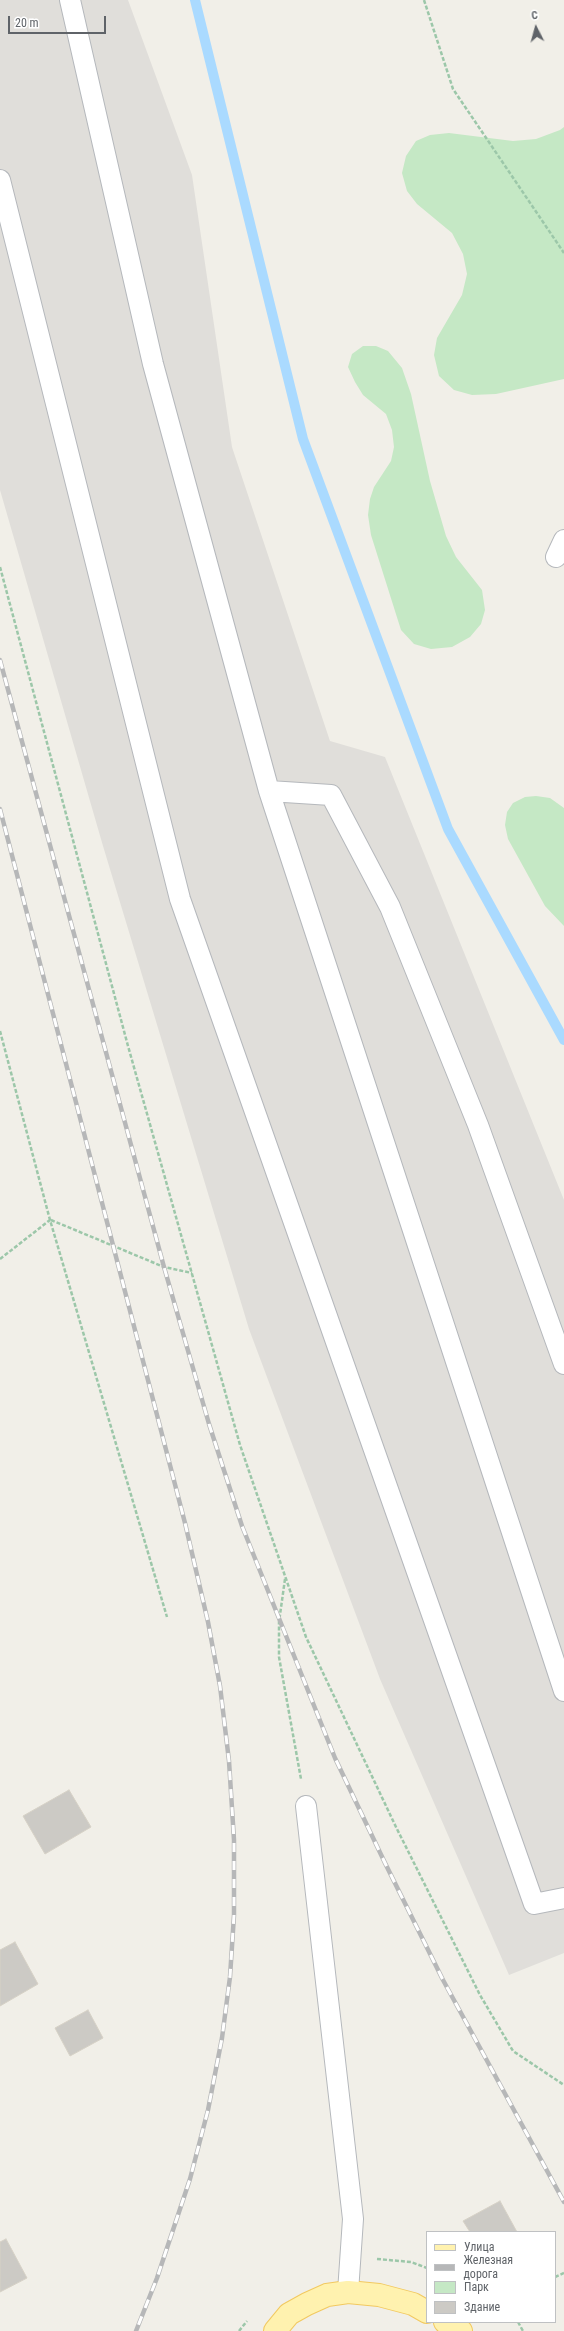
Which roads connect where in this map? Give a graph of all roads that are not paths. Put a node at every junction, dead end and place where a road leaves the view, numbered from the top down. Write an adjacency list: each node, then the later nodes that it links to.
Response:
1 (70, 0): 3 (lane)
2 (0, 180): 7 (lane)
3 (269, 791): 4 (lane); 5 (lane)
4 (564, 1364)
5 (564, 1691)
6 (306, 1806): 8 (lane)
7 (564, 1898)
8 (348, 2292): 9 (main road); 11 (main road)
9 (426, 2311)
10 (447, 2323): 12 (main road)
11 (274, 2331)
12 (461, 2331)

